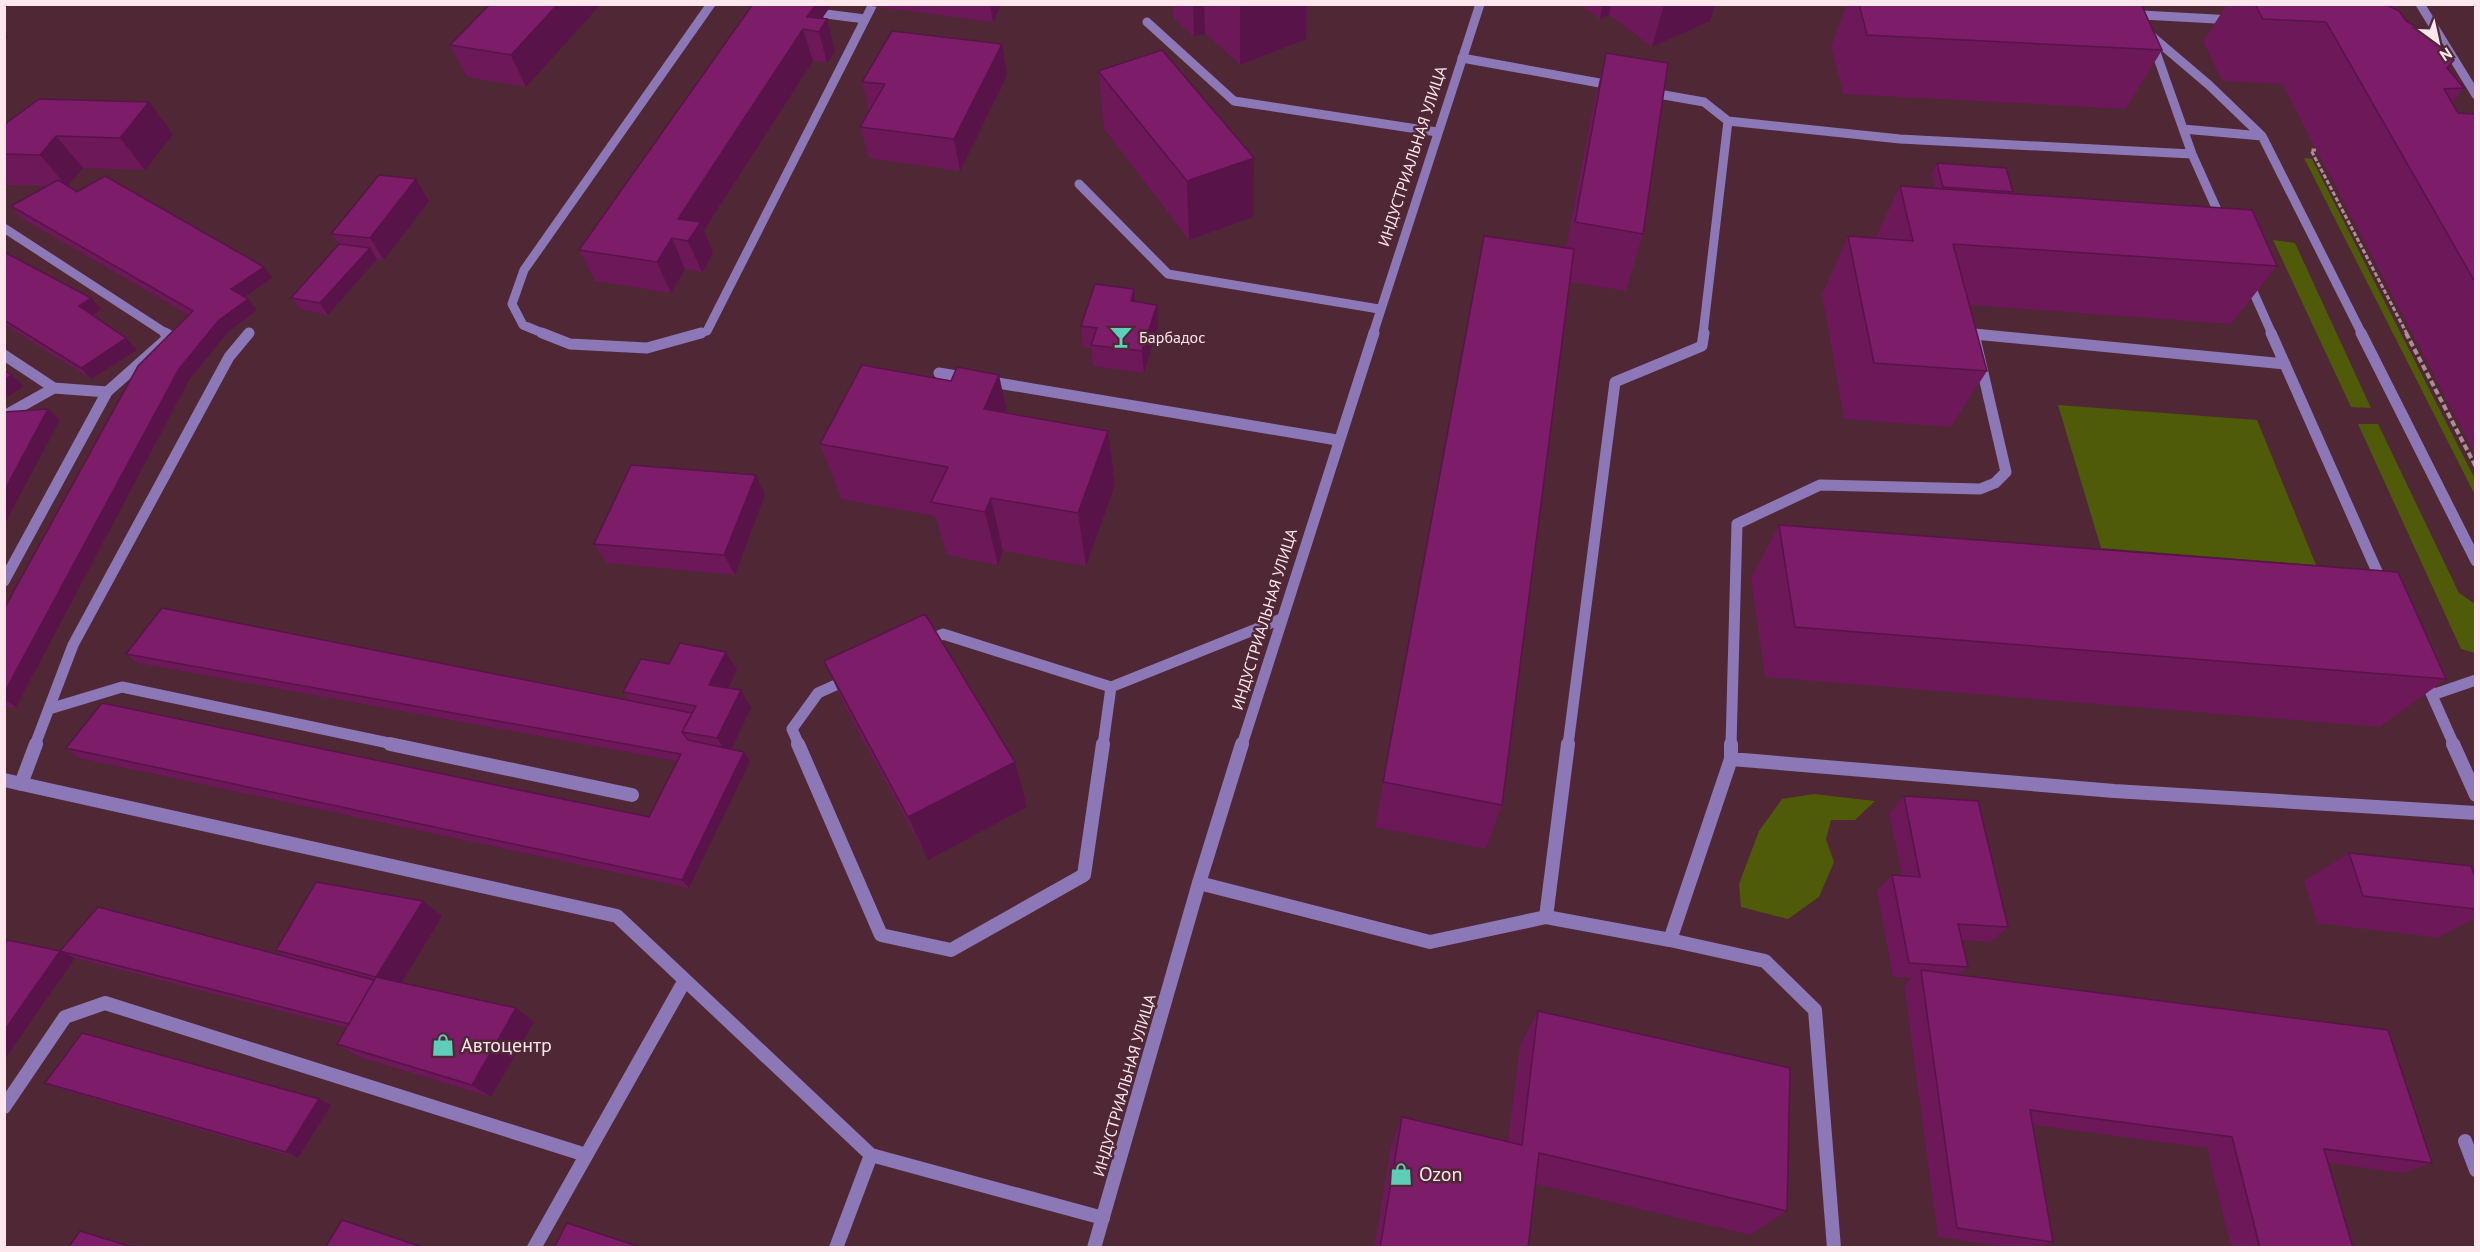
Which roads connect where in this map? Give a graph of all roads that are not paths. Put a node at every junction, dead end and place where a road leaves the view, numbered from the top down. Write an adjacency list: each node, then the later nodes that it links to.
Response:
1 (711, 4): 7 (street)
2 (1480, 4): 11 (street, ИНДУСТРИАЛЬНАЯ УЛИЦА)
3 (2420, 4): 14 (street)
4 (872, 6): 7 (street)
5 (794, 10): 7 (street)
6 (2140, 10): 8 (street); 10 (street)
7 (865, 19)
8 (2246, 21)
9 (1147, 22): 17 (street)
10 (2149, 34): 16 (street); 18 (street)
11 (1462, 58): 12 (street); 17 (street, ИНДУСТРИАЛЬНАЯ УЛИЦА)
12 (1623, 87)
13 (1635, 89): 15 (street)
14 (2475, 95)
15 (1728, 121): 19 (street); 51 (street)
16 (2183, 129): 18 (street); 19 (street)
17 (1437, 132): 24 (street, ИНДУСТРИАЛЬНАЯ УЛИЦА)
18 (2262, 136): 33 (street)
19 (2192, 154): 21 (street)
20 (1079, 184): 24 (street)
21 (2225, 227)
22 (4, 228): 30 (street)
23 (2243, 269): 27 (street)
24 (1379, 309): 32 (street, ИНДУСТРИАЛЬНАЯ УЛИЦА)
25 (249, 333): 43 (street)
26 (4, 355): 29 (street)
27 (2285, 364): 35 (street); 44 (street)
28 (939, 373): 32 (street)
29 (54, 388): 30 (street); 31 (street)
30 (107, 392): 34 (street)
31 (4, 416)
32 (1337, 441): 36 (street, ИНДУСТРИАЛЬНАЯ УЛИЦА)
33 (2475, 561)
34 (4, 581)
35 (2389, 598)
36 (1281, 620): 41 (street); 50 (street, ИНДУСТРИАЛЬНАЯ УЛИЦА)
37 (912, 649): 41 (street)
38 (2417, 663): 42 (street)
39 (859, 674): 41 (street)
40 (2475, 680): 42 (street)
41 (1111, 687)
42 (2432, 694): 48 (street)
43 (49, 710): 46 (street); 47 (street)
44 (1731, 759): 49 (street); 52 (street)
45 (4, 780): 46 (street)
46 (21, 784): 53 (street)
47 (632, 795)
48 (2475, 795)
49 (2475, 813)
50 (1199, 883): 51 (street); 59 (street, ИНДУСТРИАЛЬНАЯ УЛИЦА)
51 (1546, 916): 52 (street)
52 (1670, 940): 63 (street)
53 (685, 980): 56 (street); 57 (street)
54 (4, 1107): 56 (street)
55 (2465, 1141): 58 (street)
56 (586, 1155): 60 (street)
57 (871, 1155): 59 (street); 61 (street)
58 (2475, 1170)
59 (1102, 1218): 62 (street, ИНДУСТРИАЛЬНАЯ УЛИЦА)
60 (534, 1248)
61 (836, 1248)
62 (1094, 1248)
63 (1834, 1248)

